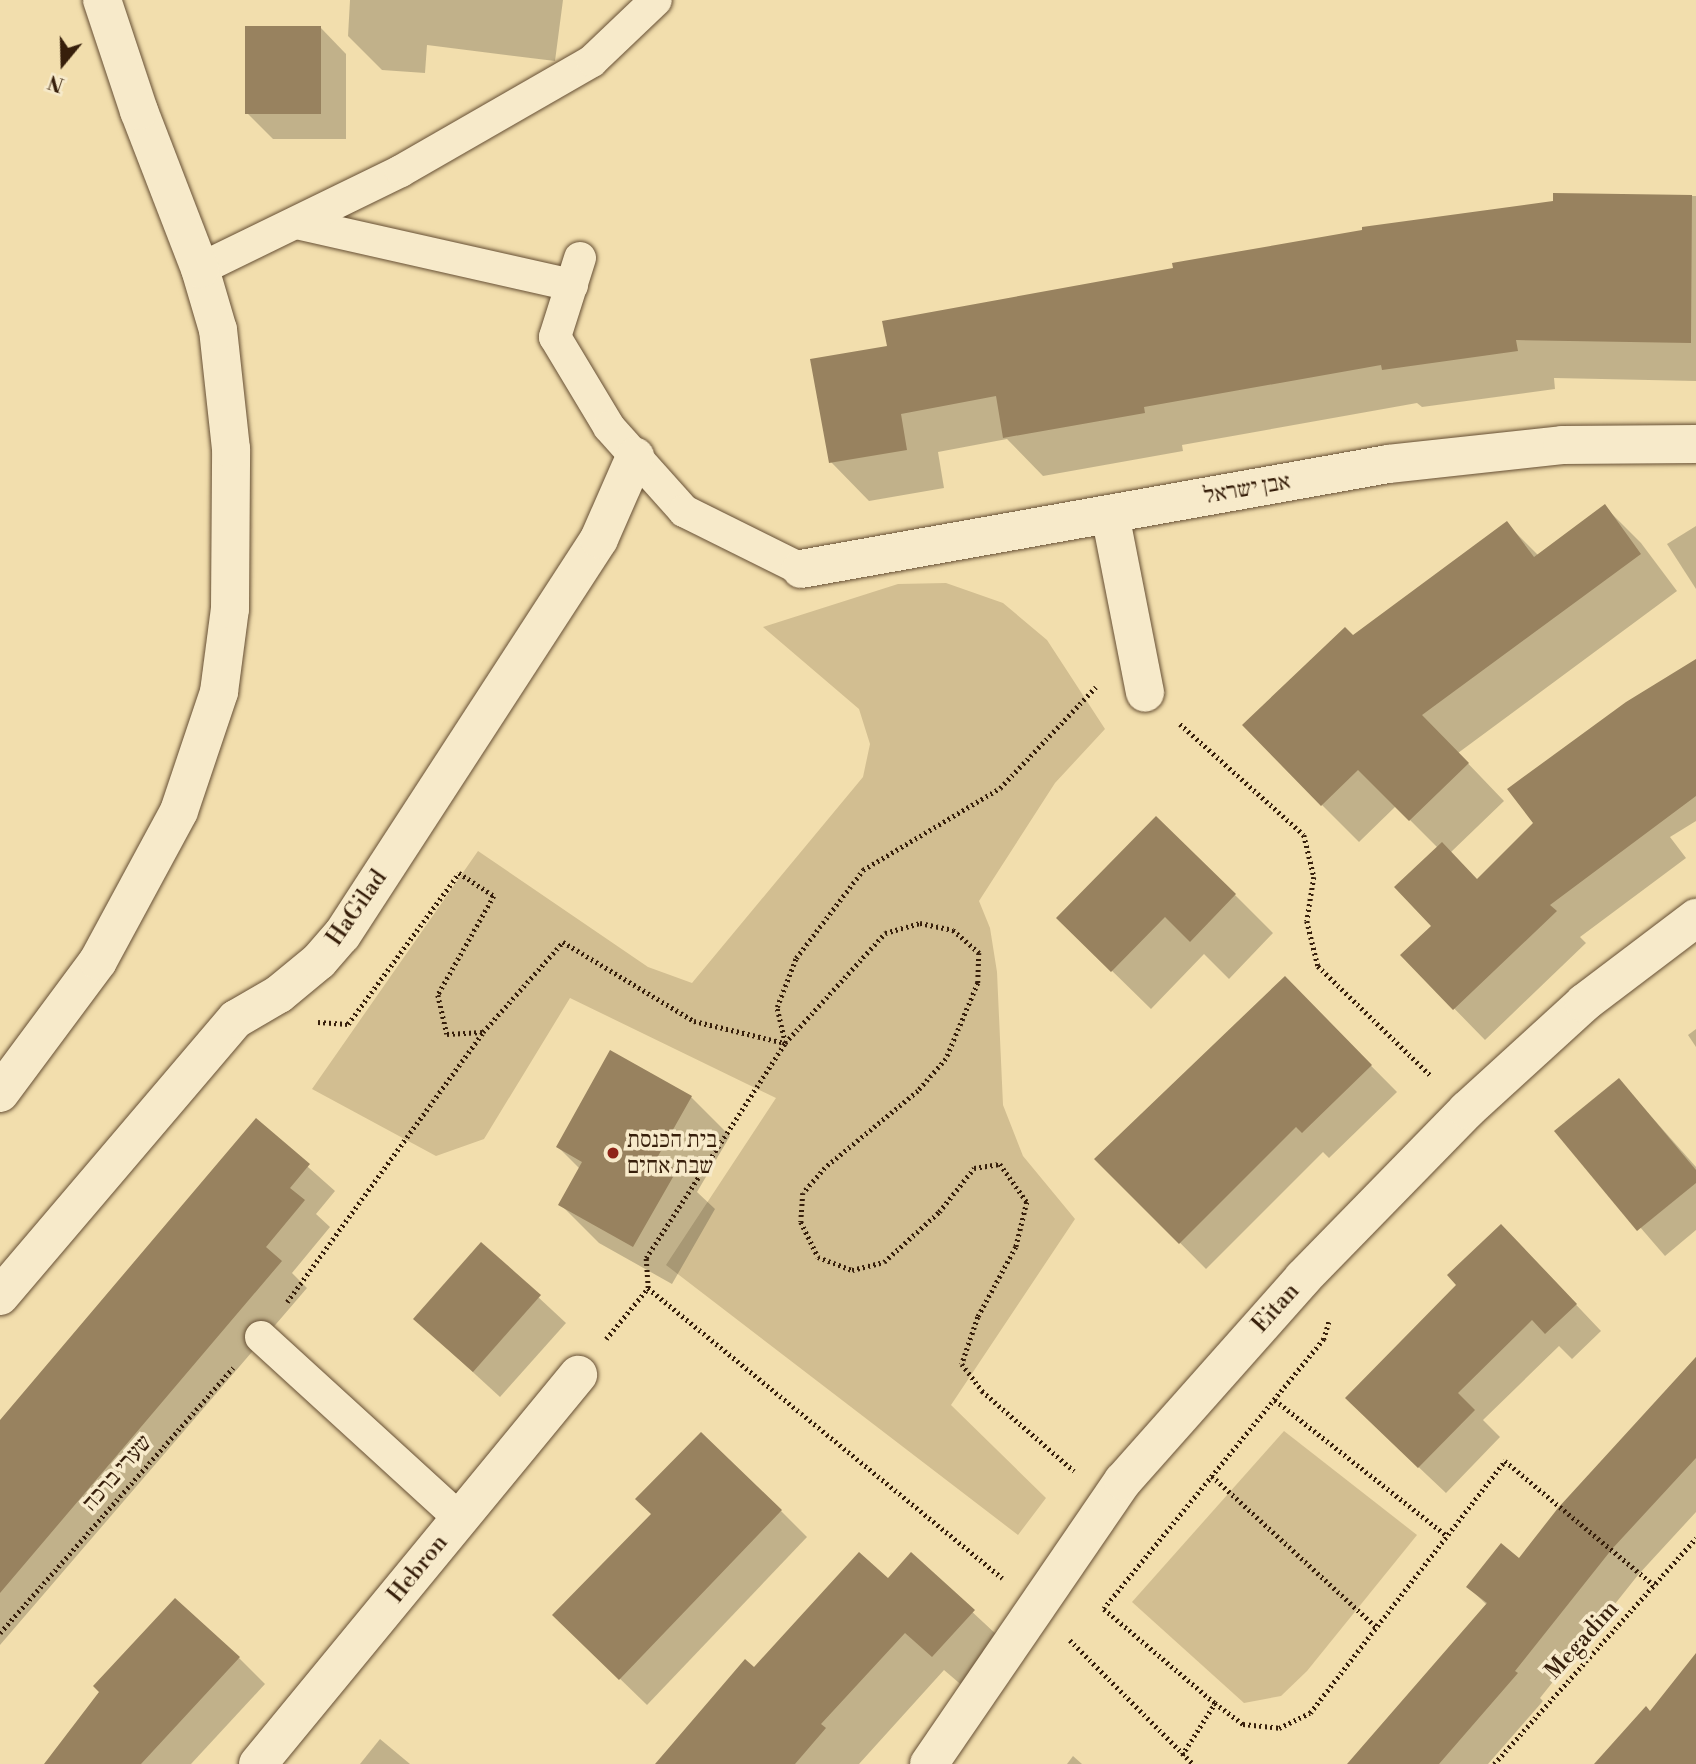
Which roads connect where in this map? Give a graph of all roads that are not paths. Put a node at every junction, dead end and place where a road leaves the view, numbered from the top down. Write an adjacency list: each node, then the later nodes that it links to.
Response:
1 (102, 0): 4 (street)
2 (656, 0): 3 (lane)
3 (296, 223): 4 (lane); 6 (lane)
4 (200, 269): 11 (street)
5 (1696, 444): 7 (street, אבן ישראל)
6 (635, 457): 8 (lane); 12 (street, HaGilad)
7 (1110, 514): 8 (street, אבן ישראל); 9 (street)
8 (801, 569)
9 (1145, 693)
10 (1696, 918): 17 (street, Eitan)
11 (0, 1093)
12 (0, 1296)
13 (261, 1337): 15 (lane)
14 (578, 1375): 15 (street, Hebron)
15 (460, 1518): 16 (street, Hebron)
16 (258, 1764)
17 (929, 1764)

